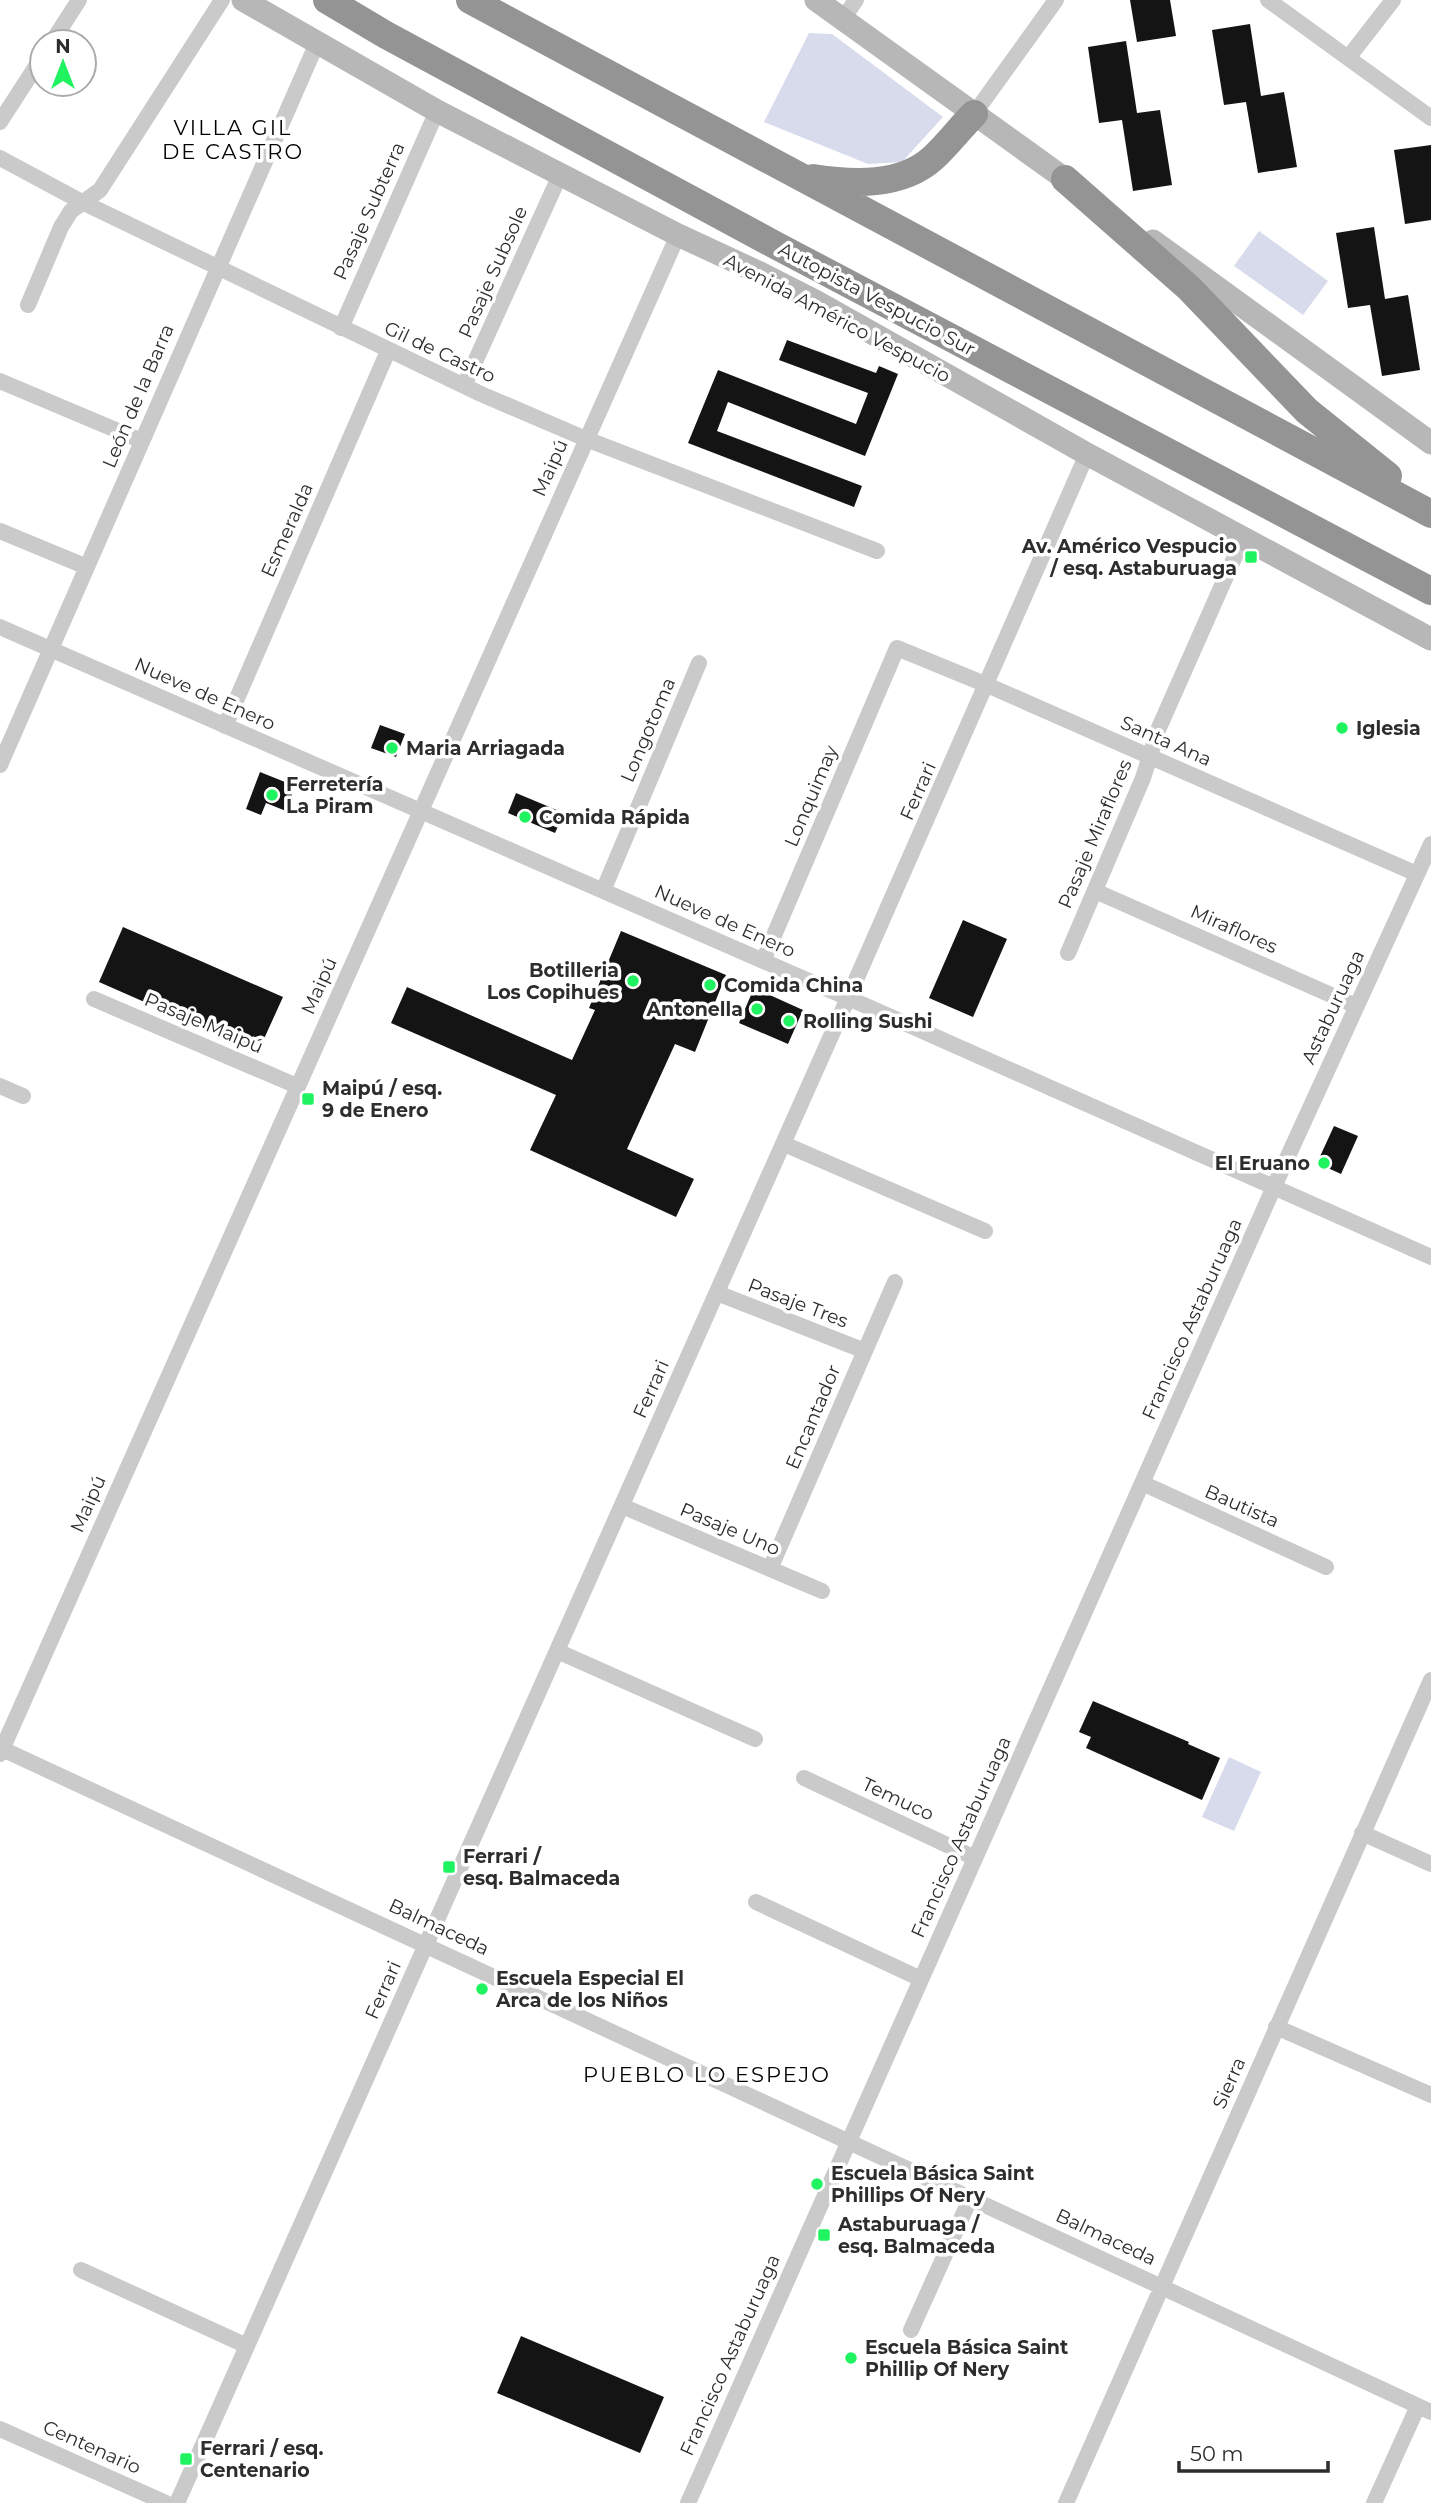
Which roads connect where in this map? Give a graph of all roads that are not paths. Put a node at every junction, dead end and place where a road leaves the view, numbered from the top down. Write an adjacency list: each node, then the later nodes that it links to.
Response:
1 (79, 0): 12 (street)
2 (222, 0): 24 (street)
3 (243, 0): 13 (main road, Avenida Américo Vespucio)
4 (327, 0): 41 (highway, Autopista Vespucio Sur)
5 (470, 0): 22 (highway)
6 (816, 0): 11 (main road)
7 (856, 0): 11 (street)
8 (1056, 0): 17 (street)
9 (1268, 0): 14 (street)
10 (1393, 0): 14 (street)
11 (843, 19): 17 (main road)
12 (61, 28)
13 (317, 43): 16 (main road, Avenida Américo Vespucio); 26 (street, León de la Barra)
14 (1348, 58): 18 (street)
15 (28, 79): 19 (street)
16 (437, 111): 21 (main road, Avenida Américo Vespucio); 28 (street, Pasaje Subterra)
17 (974, 114): 22 (highway); 23 (main road)
18 (1431, 118)
19 (0, 122)
20 (0, 158): 24 (street, Gil de Castro)
21 (560, 175): 25 (main road, Avenida Américo Vespucio); 31 (street, Pasaje Subsole)
22 (797, 175): 36 (highway)
23 (1065, 179): 34 (main road); 36 (highway)
24 (82, 202): 26 (street, Gil de Castro); 27 (street)
25 (678, 235): 32 (street, Maipú); 35 (main road, Avenida Américo Vespucio)
26 (217, 267): 28 (street, Gil de Castro); 33 (street, León de la Barra)
27 (28, 305)
28 (341, 328): 29 (street, Gil de Castro)
29 (388, 351): 31 (street, Gil de Castro); 48 (street, Esmeralda)
30 (0, 381): 33 (street)
31 (464, 386): 32 (street, Gil de Castro)
32 (586, 439): 39 (street, Gil de Castro); 51 (street, Maipú)
33 (142, 441): 40 (street, León de la Barra)
34 (1431, 443)
35 (1087, 454): 38 (main road, Avenida Américo Vespucio); 47 (street, Ferrari)
36 (1431, 512)
37 (0, 531): 40 (street)
38 (1243, 538): 43 (main road, Avenida Américo Vespucio); 49 (street, Pasaje Miraflores)
39 (877, 551)
40 (87, 567): 45 (street, León de la Barra)
41 (1431, 592)
42 (0, 628): 45 (street, Nueve de Enero)
43 (1431, 639)
44 (897, 648): 47 (street, Santa Ana); 57 (street, Lonquimay)
45 (51, 650): 48 (street, Nueve de Enero); 50 (street, León de la Barra)
46 (699, 663): 54 (street, Longotoma)
47 (987, 685): 49 (street, Santa Ana); 58 (street, Ferrari)
48 (225, 726): 51 (street, Nueve de Enero)
49 (1150, 757): 53 (street, Santa Ana); 55 (street, Pasaje Miraflores)
50 (0, 765)
51 (420, 811): 54 (street, Nueve de Enero); 61 (street, Maipú)
52 (1431, 844): 53 (street, Astaburuaga)
53 (1417, 874): 60 (street, Astaburuaga)
54 (603, 891): 57 (street, Nueve de Enero)
55 (1095, 891): 56 (street, Pasaje Miraflores); 60 (street, Miraflores)
56 (1068, 953)
57 (763, 961): 58 (street, Nueve de Enero)
58 (848, 998): 64 (street, Ferrari); 65 (street, Nueve de Enero)
59 (94, 999): 61 (street, Pasaje Maipú)
60 (1356, 1006): 65 (street, Astaburuaga)
61 (297, 1086): 79 (street, Maipú)
62 (0, 1087): 63 (street)
63 (23, 1096)
64 (783, 1144): 66 (street); 69 (street, Ferrari)
65 (1273, 1189): 67 (street, Nueve de Enero); 71 (street, Francisco Astaburuaga)
66 (985, 1231)
67 (1431, 1257)
68 (895, 1282): 70 (street, Encantador)
69 (717, 1293): 70 (street, Pasaje Tres); 72 (street, Ferrari)
70 (865, 1352): 74 (street, Encantador)
71 (1142, 1483): 73 (street, Bautista); 82 (street, Francisco Astaburuaga)
72 (622, 1506): 74 (street, Pasaje Uno); 76 (street, Ferrari)
73 (1326, 1567)
74 (770, 1569): 75 (street, Pasaje Uno)
75 (822, 1591)
76 (557, 1651): 78 (street); 85 (street, Ferrari)
77 (1431, 1680): 81 (street, Sierra)
78 (755, 1739)
79 (1, 1750): 85 (street, Balmaceda)
80 (804, 1778): 82 (street, Temuco)
81 (1362, 1833): 83 (street); 87 (street, Sierra)
82 (975, 1858): 86 (street, Francisco Astaburuaga)
83 (1431, 1864)
84 (756, 1902): 86 (street)
85 (426, 1945): 89 (street, Balmaceda); 94 (street, Ferrari)
86 (921, 1979): 89 (street, Francisco Astaburuaga)
87 (1276, 2027): 88 (street); 92 (street, Sierra)
88 (1431, 2095)
89 (849, 2140): 90 (street, Balmaceda); 99 (street, Francisco Astaburuaga)
90 (971, 2197): 92 (street, Balmaceda); 93 (street)
91 (81, 2270): 94 (street)
92 (1162, 2286): 95 (street, Balmaceda); 100 (street, Sierra)
93 (911, 2330)
94 (247, 2346): 98 (street, Ferrari)
95 (1424, 2409): 101 (street)
96 (0, 2429): 97 (street, Centenario)
97 (166, 2503)
98 (177, 2503)
99 (688, 2503)
100 (1066, 2503)
101 (1374, 2503)

